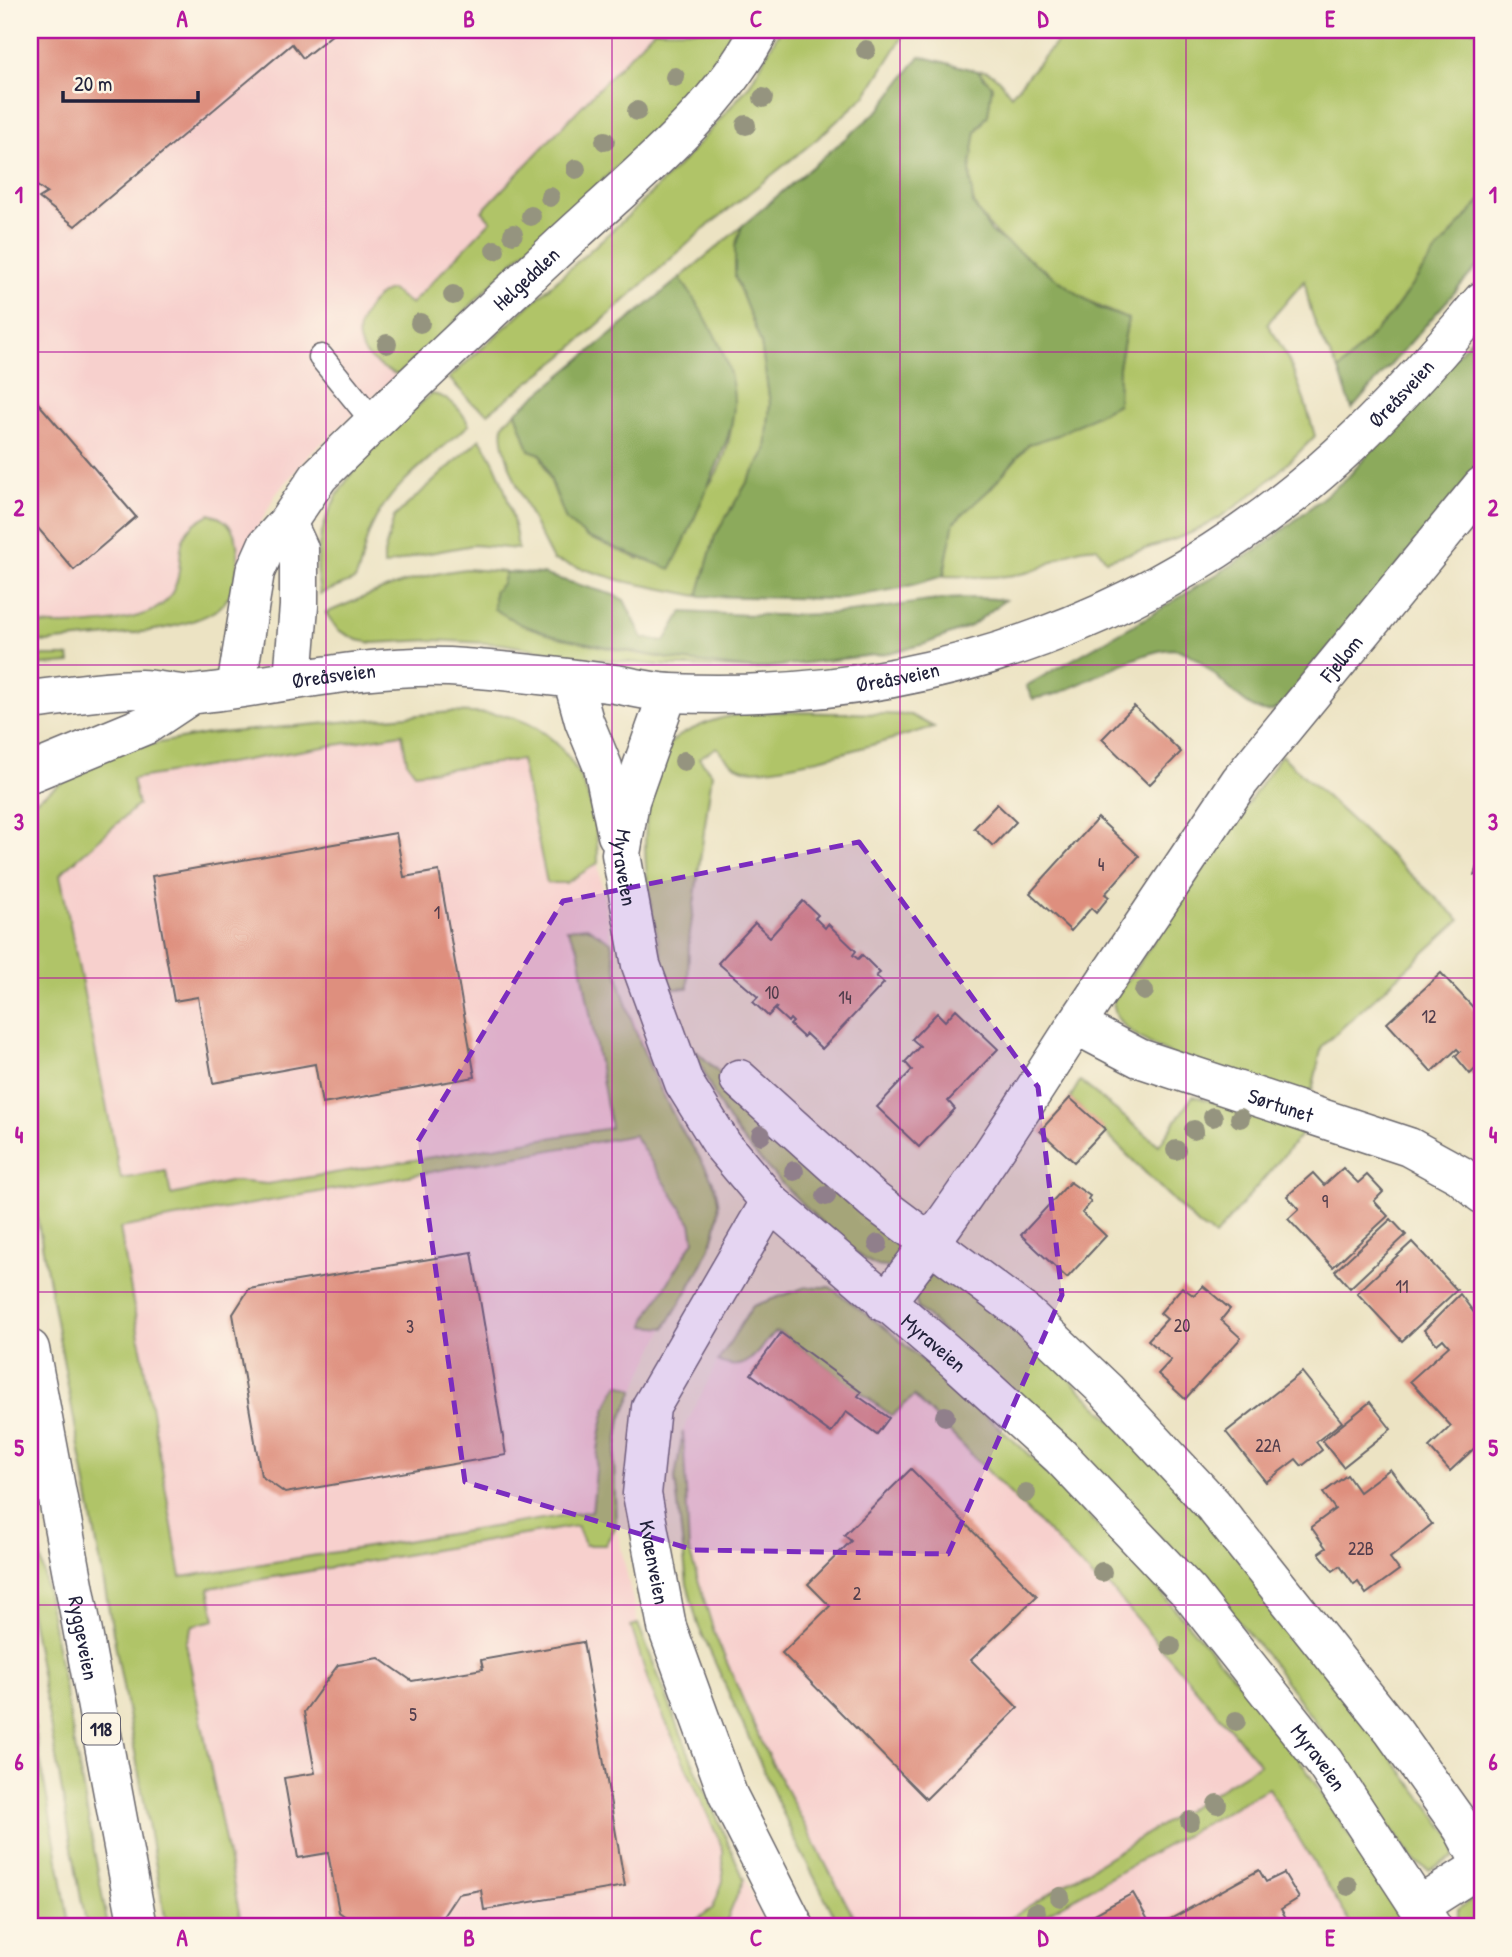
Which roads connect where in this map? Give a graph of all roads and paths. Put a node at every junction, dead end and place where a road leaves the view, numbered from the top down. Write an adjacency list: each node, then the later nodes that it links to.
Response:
1 (760, 30): 4 (street, Helgedalen)
2 (1482, 302): 10 (street, Øreåsveien)
3 (321, 357): 4 (lane)
4 (374, 422): 6 (street, Helgedalen)
5 (1482, 485): 15 (street, Fjellom)
6 (287, 523): 7 (street); 9 (street, Helgedalen)
7 (293, 679): 8 (street, Øreåsveien); 9 (street, Øreåsveien)
8 (573, 681): 10 (street, Øreåsveien); 14 (street)
9 (236, 688): 11 (street, Øreåsveien)
10 (668, 693): 14 (street, Myraveien)
11 (191, 695): 12 (street, Øreåsveien); 13 (street, Øreåsveien)
12 (30, 700)
13 (30, 773)
14 (621, 854): 18 (street, Myraveien)
15 (1076, 1025): 17 (street, Sørtunet); 19 (street)
16 (739, 1079): 19 (street)
17 (1482, 1194)
18 (770, 1202): 20 (street, Myraveien); 25 (street, Kvaenveien)
19 (933, 1243): 20 (street); 22 (street)
20 (885, 1303): 23 (street, Myraveien)
21 (30, 1349): 24 (street, Ryggeveien / 118)
22 (1482, 1866): 23 (street)
23 (1426, 1916)
24 (138, 1927)
25 (795, 1927)

